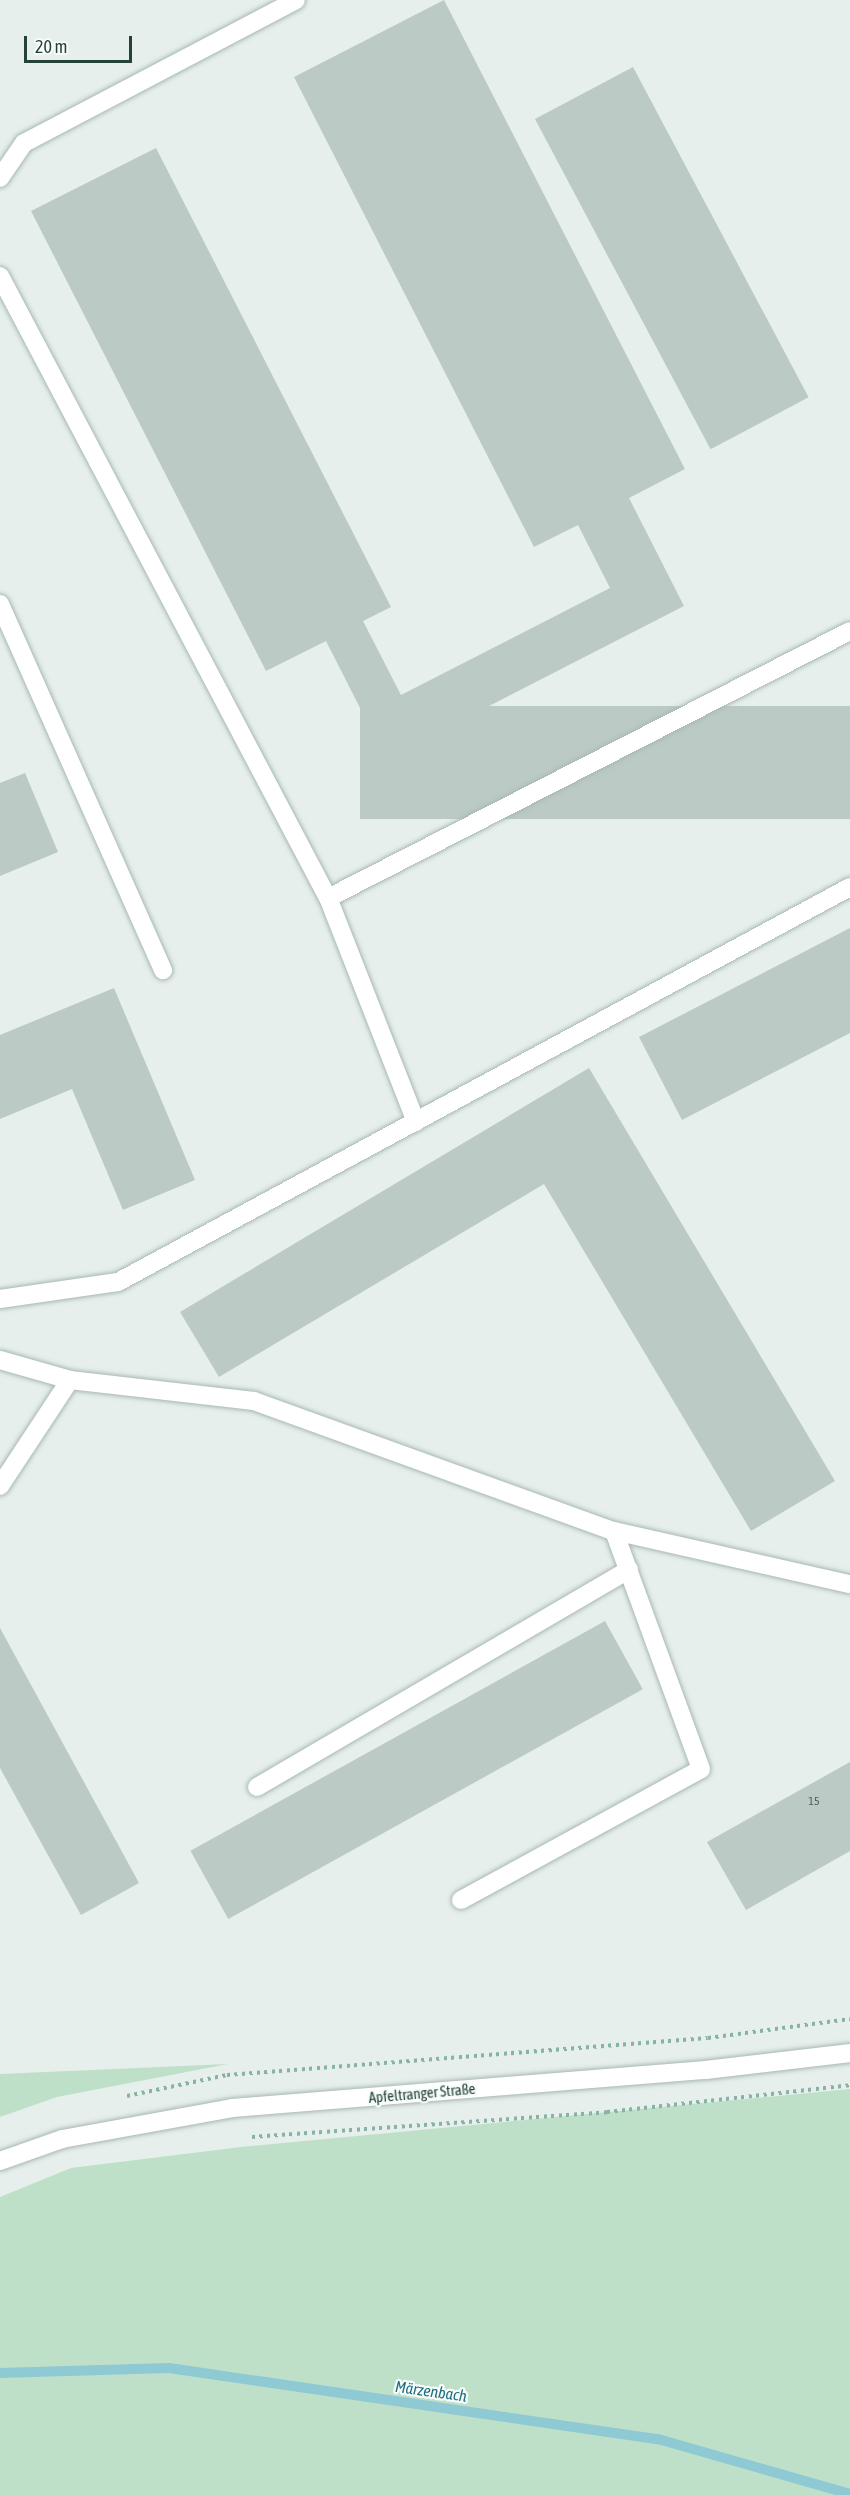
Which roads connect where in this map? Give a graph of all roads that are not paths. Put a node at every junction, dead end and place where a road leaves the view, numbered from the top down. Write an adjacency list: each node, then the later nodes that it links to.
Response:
1 (296, 0): 2 (street)
2 (0, 178)
3 (0, 276): 7 (street)
4 (0, 604): 8 (street)
5 (850, 631): 7 (street)
6 (850, 887): 9 (street)
7 (328, 898): 9 (street)
8 (163, 970)
9 (416, 1122): 10 (street)
10 (0, 1299)
11 (0, 1360): 12 (street)
12 (70, 1380): 13 (street); 14 (street)
13 (0, 1486)
14 (614, 1531): 15 (street); 16 (street)
15 (628, 1569): 17 (street); 18 (street)
16 (850, 1584)
17 (257, 1787)
18 (461, 1900)
19 (850, 2053): 20 (street, Apfeltranger Straße)
20 (0, 2161)

